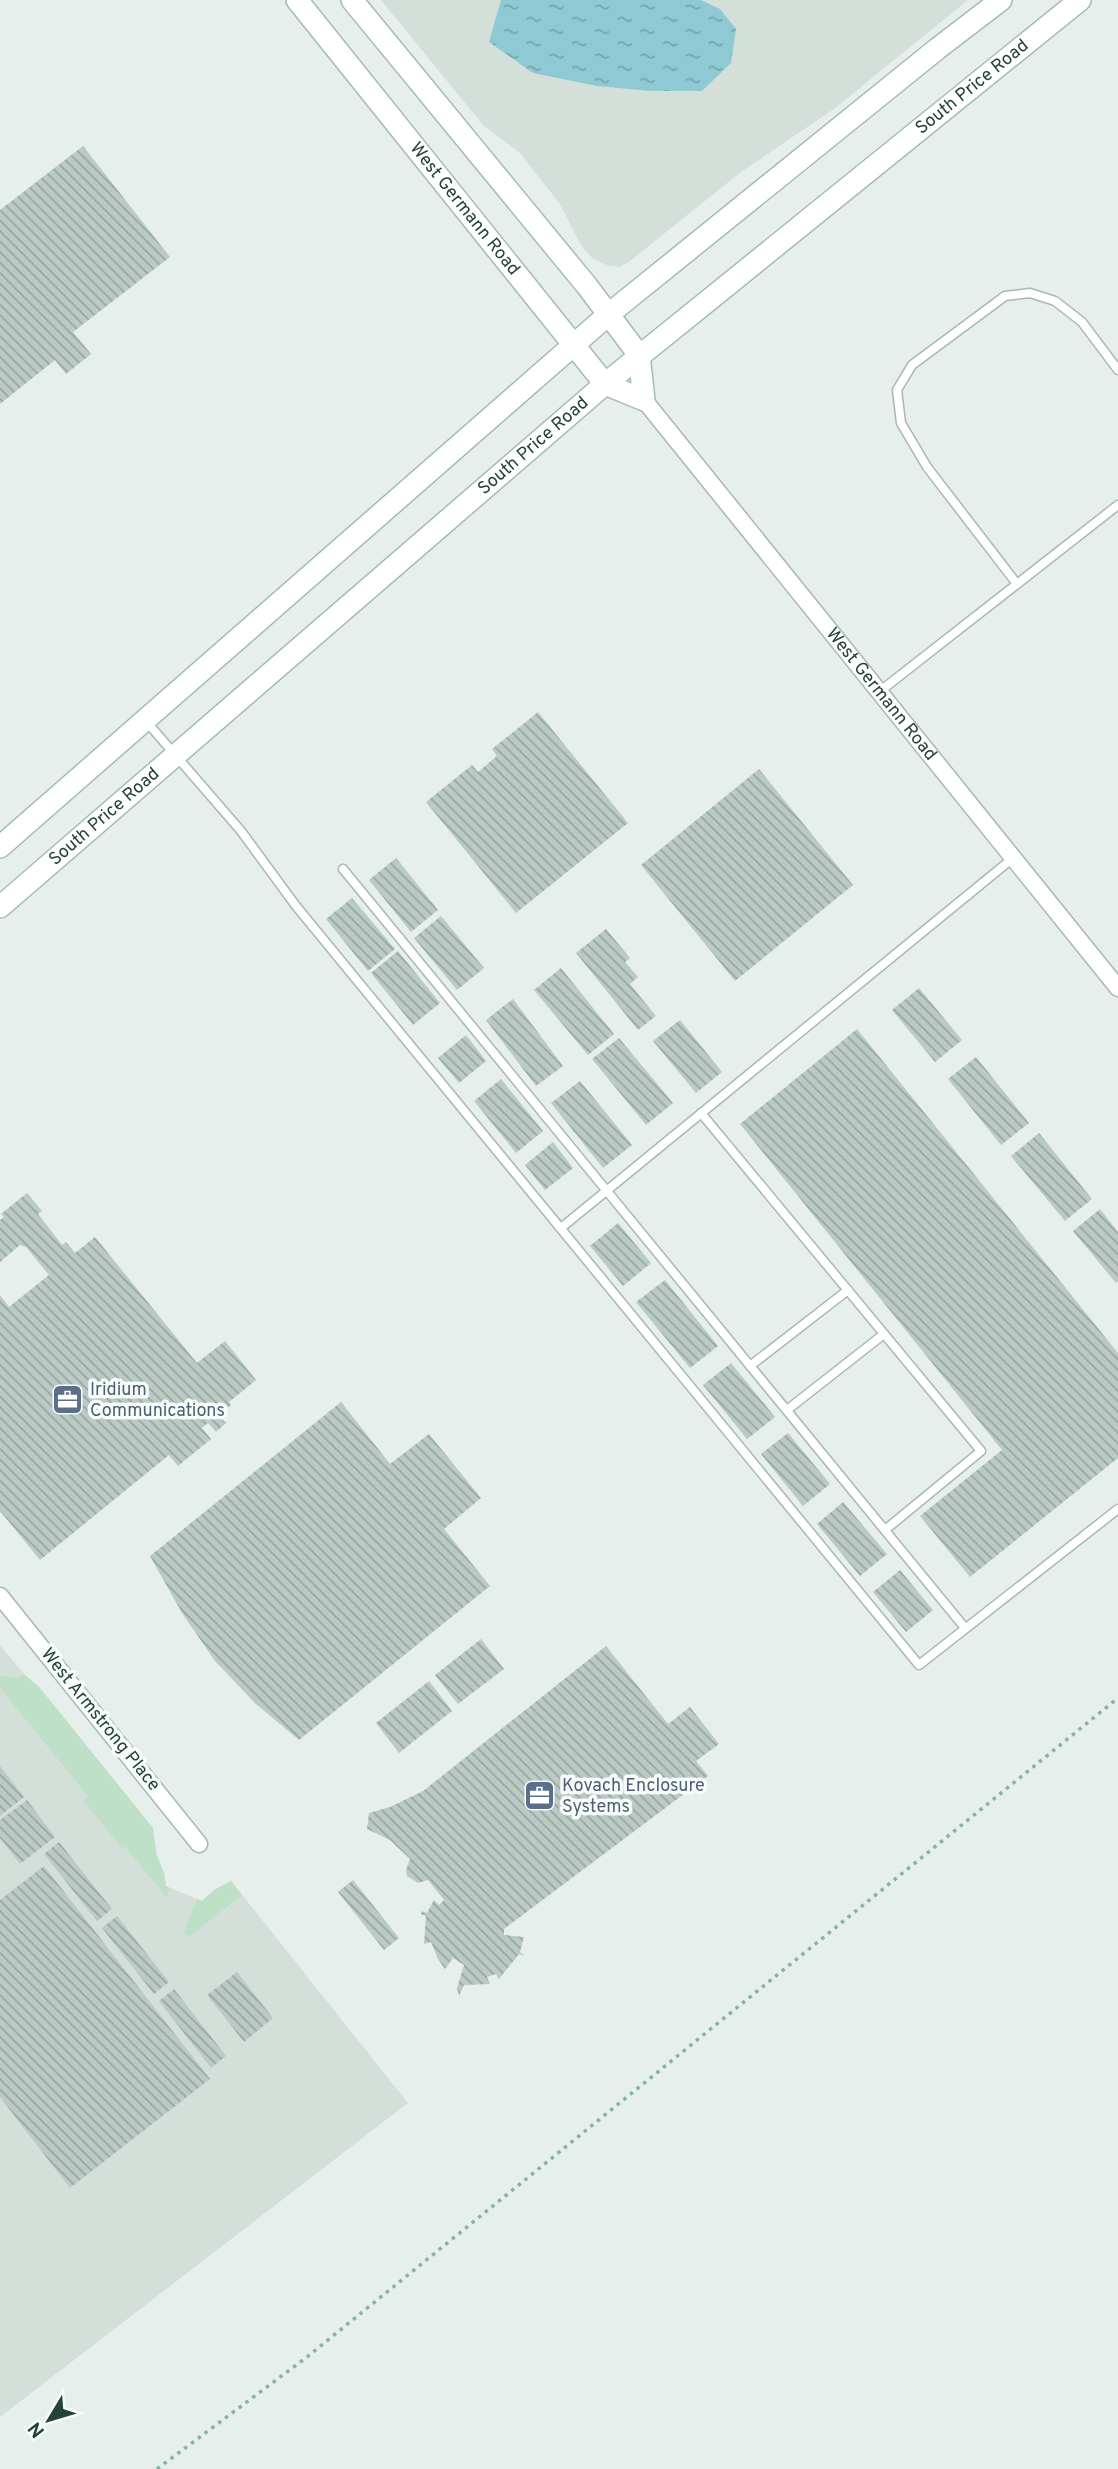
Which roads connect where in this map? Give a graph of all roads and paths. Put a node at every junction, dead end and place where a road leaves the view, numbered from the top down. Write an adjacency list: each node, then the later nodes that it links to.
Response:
1 (297, 0): 6 (main road, West Germann Road)
2 (352, 0): 5 (main road)
3 (1001, 0): 5 (main road)
4 (1080, 0): 7 (main road, South Price Road)
5 (609, 314): 6 (main road); 7 (main road)
6 (573, 345): 9 (main road, West Germann Road); 14 (main road)
7 (639, 355): 9 (main road, South Price Road); 10 (main road)
8 (1118, 370): 12 (lane)
9 (605, 384): 10 (main road, West Germann Road); 15 (main road, South Price Road)
10 (644, 400): 13 (street, West Germann Road)
11 (1118, 505): 12 (lane)
12 (1017, 584): 13 (lane)
13 (879, 692): 17 (street, West Germann Road)
14 (145, 720): 15 (lane); 16 (main road)
15 (175, 755): 19 (main road, South Price Road); 23 (lane)
16 (0, 847)
17 (1013, 858): 20 (street, West Germann Road); 21 (lane)
18 (343, 869): 22 (lane)
19 (0, 907)
20 (1118, 988)
21 (701, 1113): 22 (lane); 24 (lane)
22 (607, 1190): 23 (lane); 26 (lane)
23 (561, 1228): 31 (lane)
24 (848, 1290): 25 (lane); 26 (lane)
25 (884, 1334): 27 (lane); 29 (lane)
26 (750, 1366): 27 (lane)
27 (787, 1410): 29 (lane)
28 (1118, 1509): 31 (lane)
29 (885, 1530): 31 (lane)
30 (0, 1597): 33 (street, West Armstrong Place)
31 (965, 1628)
32 (1118, 1698): 34 (path)
33 (200, 1844)
34 (157, 2469)

